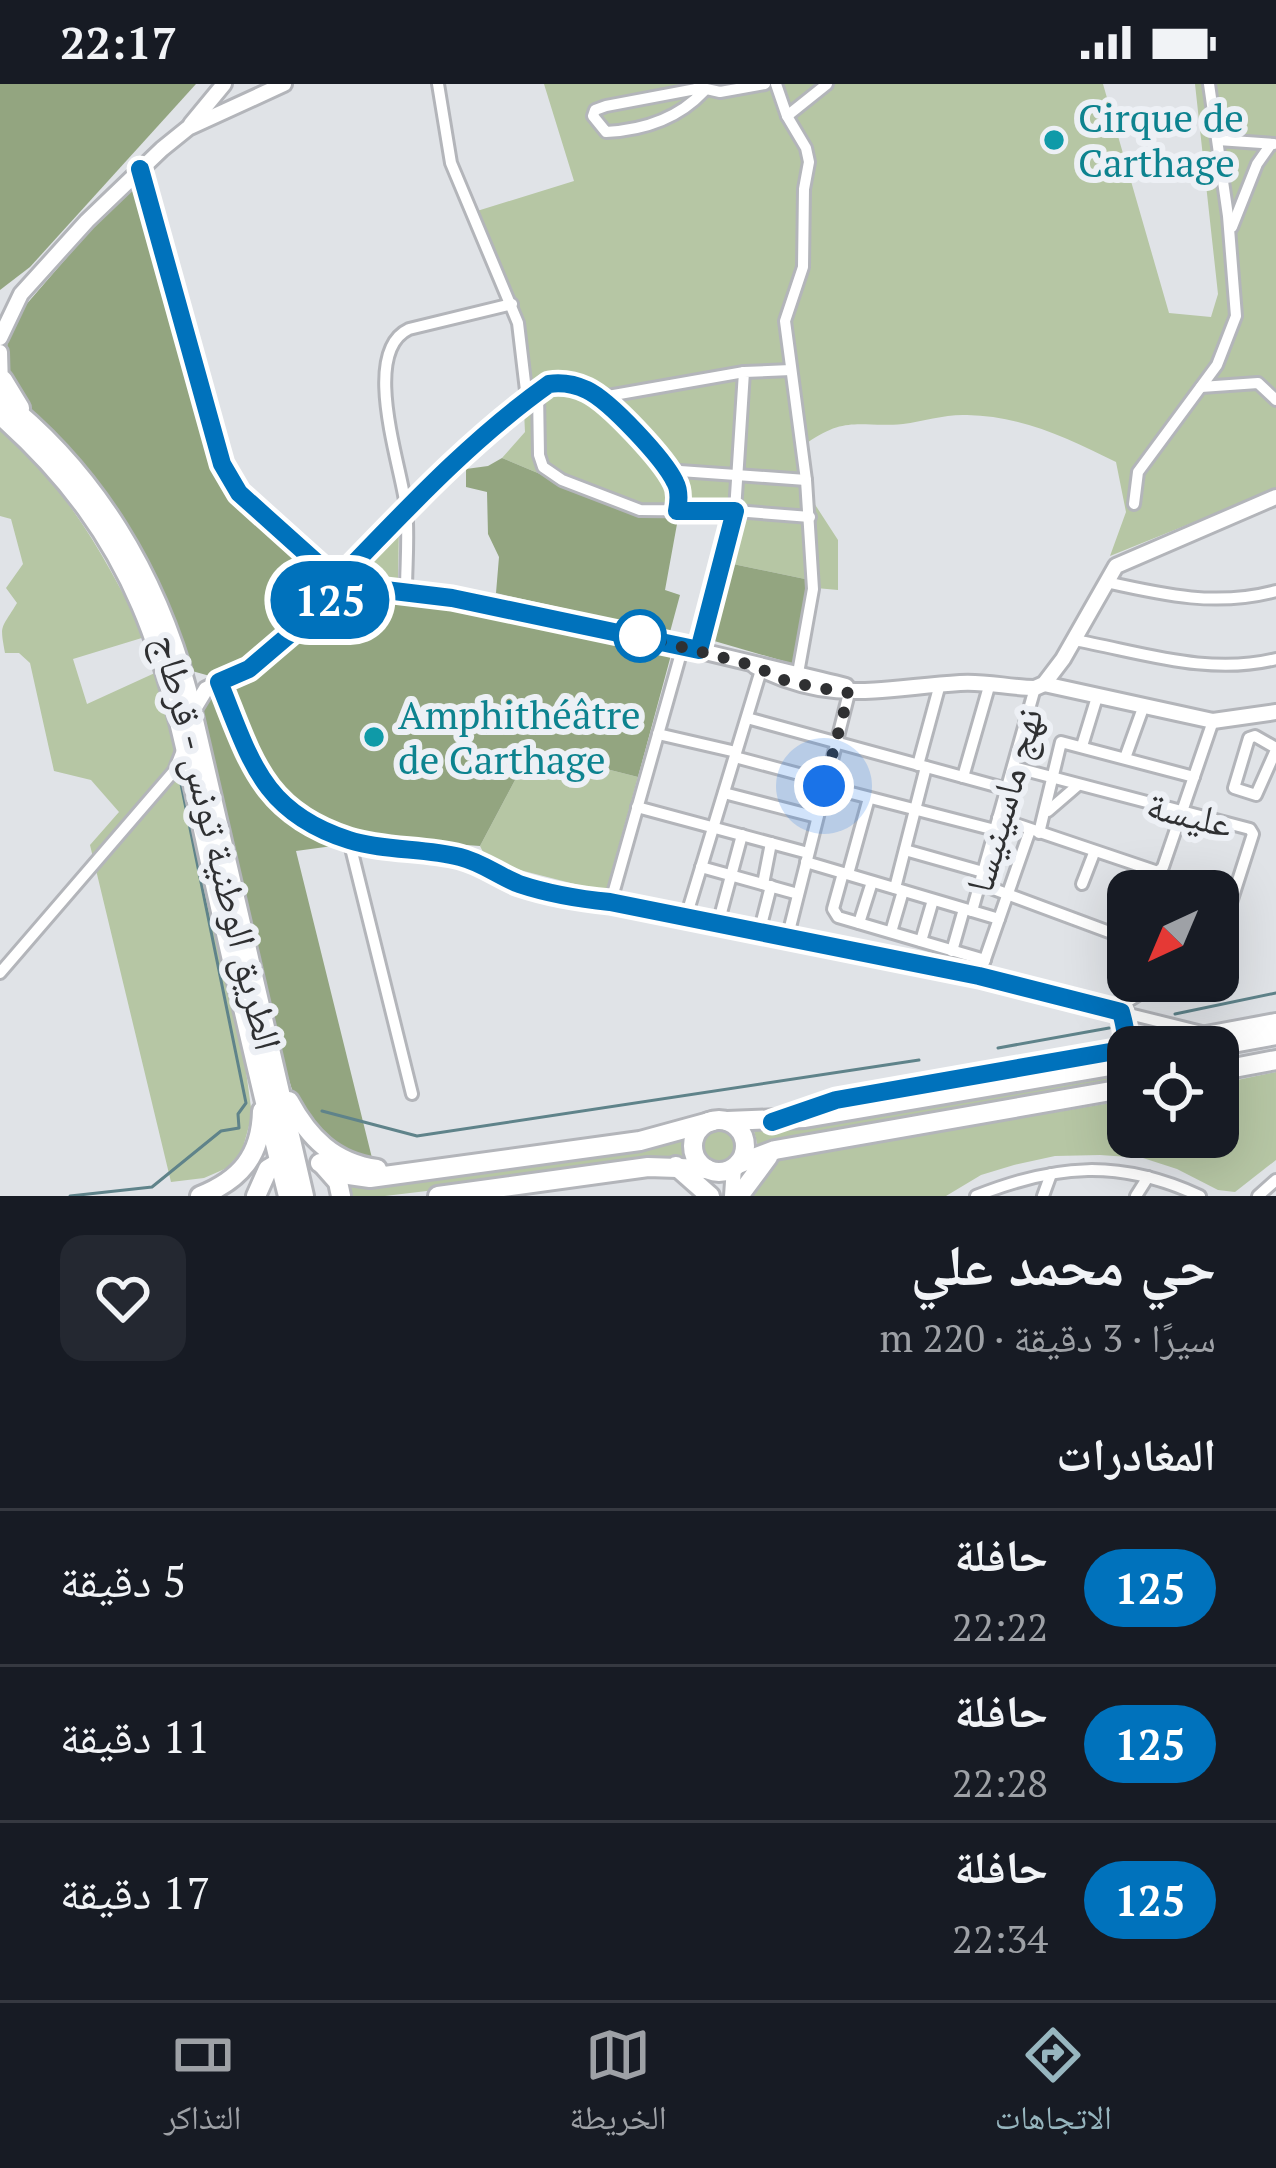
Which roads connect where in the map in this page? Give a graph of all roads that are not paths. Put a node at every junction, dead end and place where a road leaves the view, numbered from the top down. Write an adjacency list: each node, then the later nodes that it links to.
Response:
1 (224, 84): 11 (street)
2 (284, 84): 11 (street)
3 (438, 84): 17 (street)
4 (765, 84): 8 (street)
5 (776, 84): 10 (street)
6 (827, 84): 9 (street)
7 (1208, 84): 12 (street)
8 (700, 88): 8 (street)
9 (810, 91): 10 (street)
10 (787, 116): 20 (street)
11 (188, 128): 14 (street)
12 (1218, 140): 13 (street); 15 (street)
13 (1274, 144): 15 (street)
14 (140, 169): 16 (street); 38 (street)
15 (1229, 233): 22 (street)
16 (9, 300): 18 (street)
17 (512, 304): 25 (street); 33 (street)
18 (0, 338)
19 (0, 352): 23 (street)
20 (791, 370): 21 (street); 30 (street)
21 (744, 372): 24 (street); 29 (street)
22 (1201, 387): 26 (street); 32 (street)
23 (1, 390): 45 (highway, الطريق الوطنية تونس - قرطاج)
24 (592, 392): 25 (street); 28 (street)
25 (533, 396): 33 (street); 34 (street)
26 (1276, 400)
27 (2, 417): 61 (highway, الطريق الوطنية تونس - قرطاج)
28 (666, 470): 29 (street); 34 (street)
29 (740, 477): 30 (street); 35 (street)
30 (806, 480): 36 (street)
31 (1276, 497): 37 (street)
32 (1134, 504)
33 (406, 509): 38 (street); 40 (street)
34 (677, 511): 35 (street)
35 (735, 511): 36 (street); 43 (street)
36 (810, 518): 47 (street)
37 (1106, 582): 39 (street); 41 (street)
38 (341, 585): 40 (street); 49 (street)
39 (1276, 591)
40 (406, 592): 42 (street)
41 (1074, 640): 44 (street); 51 (street)
42 (683, 646): 43 (street); 59 (street)
43 (699, 650): 46 (street)
44 (1276, 659)
45 (181, 668): 49 (street); 55 (highway, الطريق الوطنية تونس - قرطاج)
46 (760, 668): 47 (street); 52 (street); 57 (street)
47 (798, 673): 52 (street)
48 (990, 683): 50 (street); 51 (street); 68 (street)
49 (215, 684): 55 (street); 87 (street)
50 (940, 684): 52 (street); 66 (street)
51 (1040, 686): 53 (street); 67 (street, نهج ماسينيسا)
52 (857, 692): 60 (street)
53 (1097, 697): 54 (street); 62 (street)
54 (1143, 708): 58 (street); 65 (street)
55 (192, 712): 130 (highway, الطريق الوطنية تونس - قرطاج)
56 (1276, 712): 58 (street)
57 (747, 718): 60 (street); 64 (street)
58 (1213, 721): 69 (street)
59 (658, 734): 64 (street); 77 (street)
60 (835, 742): 66 (street); 71 (street)
61 (184, 746): 117 (street); 130 (highway, الطريق الوطنية تونس - قرطاج)
62 (1082, 746): 65 (street); 70 (street)
63 (1276, 749): 75 (street); 75 (street)
64 (736, 754): 71 (street); 74 (street)
65 (1125, 758): 69 (street)
66 (922, 766): 68 (street); 78 (street)
67 (1013, 767): 70 (street, عليسة); 73 (street, نهج ماسينيسا)
68 (963, 776): 73 (street)
69 (1194, 777): 79 (street)
70 (1050, 778): 72 (street, عليسة); 80 (street)
71 (825, 784): 76 (street); 81 (street)
72 (1077, 786): 79 (street, عليسة); 80 (street)
73 (1007, 789): 82 (street, نهج ماسينيسا)
74 (724, 793): 81 (street); 84 (street)
75 (1255, 796): 83 (street)
76 (869, 798): 78 (street); 93 (street)
77 (637, 807): 84 (street); 104 (street)
78 (915, 809): 82 (street); 89 (street)
79 (1181, 810): 83 (street, عليسة); 90 (street)
80 (1047, 812): 85 (street)
81 (817, 817): 91 (street)
82 (997, 824): 85 (street); 95 (street, نهج ماسينيسا)
83 (1246, 826): 96 (street, عليسة)
84 (713, 828): 86 (street); 92 (street)
85 (1035, 831): 90 (street); 102 (street)
86 (742, 836): 88 (street); 94 (street)
87 (349, 840): 104 (street); 132 (street)
88 (772, 843): 91 (street); 99 (street)
89 (905, 850): 95 (street); 100 (street)
90 (1094, 853): 98 (street)
91 (807, 858): 93 (street); 101 (street)
92 (701, 867): 94 (street); 106 (street)
93 (845, 874): 97 (street); 108 (street)
94 (731, 875): 99 (street); 109 (street)
95 (981, 878): 102 (street); 105 (street, نهج ماسينيسا)
96 (1239, 878)
97 (872, 882): 100 (street); 108 (street)
98 (1082, 884)
99 (767, 885): 101 (street); 112 (street)
100 (899, 890): 103 (street); 111 (street)
101 (798, 894): 113 (street)
102 (1007, 895): 107 (street); 110 (street)
103 (933, 900): 105 (street); 114 (street)
104 (610, 902): 106 (street)
105 (968, 910): 107 (street); 115 (street, نهج ماسينيسا)
106 (686, 917): 109 (street)
107 (999, 919): 116 (street)
108 (860, 923): 111 (street)
109 (718, 924): 112 (street)
110 (1107, 931)
111 (891, 932): 114 (street)
112 (759, 933): 113 (street)
113 (787, 939): 118 (street)
114 (921, 941): 115 (street)
115 (952, 951): 116 (street)
116 (985, 960): 118 (street)
117 (0, 973)
118 (979, 976): 120 (street)
119 (1130, 1002): 120 (street)
120 (1117, 1011): 122 (street); 123 (street)
121 (1276, 1021): 124 (street)
122 (1123, 1026)
123 (1164, 1026)
124 (1239, 1031)
125 (1276, 1035): 126 (highway)
126 (1239, 1038)
127 (1107, 1056): 133 (highway)
128 (1276, 1060): 129 (highway)
129 (1239, 1067)
130 (268, 1083): 135 (highway, الطريق الوطنية تونس - قرطاج); 140 (highway); 145 (highway)
131 (1107, 1092): 134 (highway)
132 (412, 1094)
133 (720, 1121): 138 (highway); 139 (highway); 140 (highway)
134 (775, 1150): 138 (highway); 153 (highway)
135 (280, 1162): 136 (highway); 146 (highway); 147 (highway); 148 (highway, الطريق الوطنية تونس - قرطاج); 149 (highway, الطريق الوطنية تونس - قرطاج)
136 (320, 1163): 140 (highway); 150 (highway)
137 (676, 1166): 139 (highway); 144 (highway); 152 (highway)
138 (736, 1166): 139 (highway); 153 (street)
139 (708, 1170): 152 (street)
140 (423, 1172)
141 (1051, 1174): 142 (street); 154 (street); 155 (street)
142 (1148, 1177): 156 (street); 157 (street)
143 (1276, 1180): 158 (street)
144 (457, 1195): 151 (highway)
145 (200, 1196)
146 (226, 1196)
147 (256, 1196)
148 (288, 1196)
149 (304, 1196)
150 (341, 1196)
151 (438, 1196)
152 (714, 1196)
153 (735, 1196)
154 (976, 1196)
155 (1043, 1196)
156 (1136, 1196)
157 (1200, 1196)
158 (1258, 1196)

